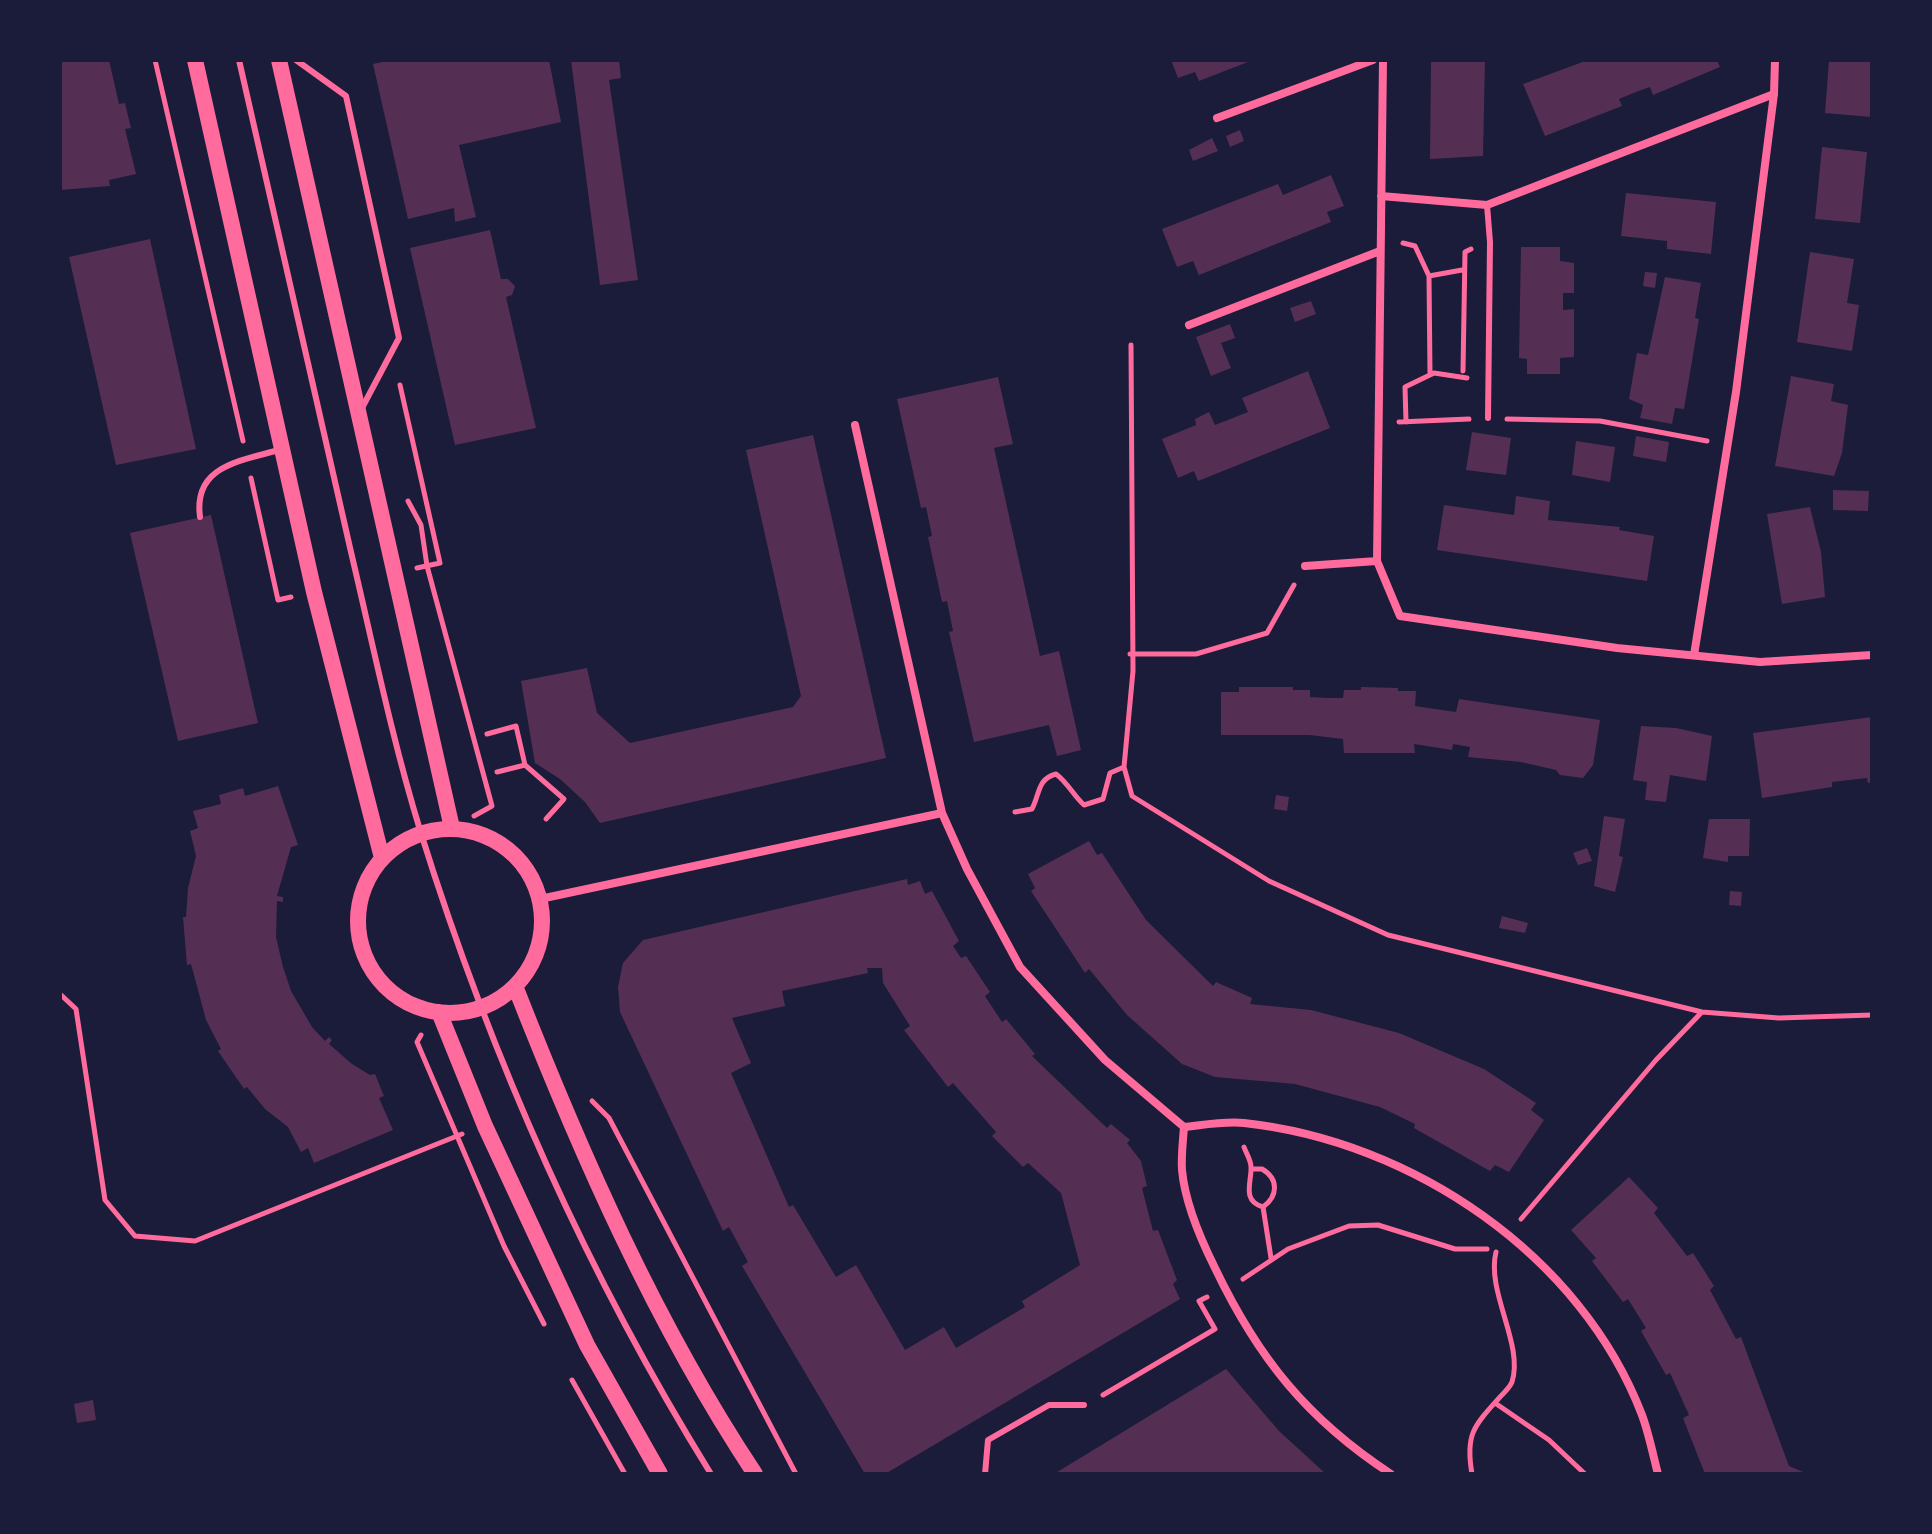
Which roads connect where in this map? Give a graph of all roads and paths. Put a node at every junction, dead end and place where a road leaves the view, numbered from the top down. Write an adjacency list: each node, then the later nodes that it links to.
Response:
1 (155, 60): 27 (path)
2 (195, 60): 26 (main road)
3 (239, 60): 43 (lane)
4 (279, 60): 20 (main road)
5 (296, 60): 20 (lane)
6 (1373, 60): 10 (street)
7 (1383, 60): 11 (street)
8 (1775, 60): 9 (street)
9 (1774, 94): 12 (street); 25 (street)
10 (1217, 118)
11 (1381, 196): 12 (street); 13 (street)
12 (1487, 205): 19 (lane)
13 (1380, 251): 14 (path); 15 (street); 22 (street)
14 (1429, 276): 17 (path); 18 (path)
15 (1189, 325)
16 (1131, 345): 32 (path)
17 (1430, 374): 18 (path); 23 (path)
18 (1463, 376): 19 (path)
19 (1490, 396): 21 (lane)
20 (358, 414): 42 (main road)
21 (1488, 418): 23 (path); 25 (path)
22 (1378, 422): 23 (path); 29 (street)
23 (1406, 422)
24 (855, 425): 40 (street)
25 (1728, 445): 33 (street)
26 (282, 449): 27 (lane); 44 (main road)
27 (247, 459): 28 (lane); 31 (path)
28 (200, 517)
29 (1377, 561): 30 (street); 33 (street)
30 (1305, 566): 32 (path)
31 (278, 600)
32 (1130, 654): 37 (path)
33 (1694, 655): 34 (street)
34 (1872, 655)
35 (487, 734): 36 (path)
36 (525, 765): 38 (path); 41 (path)
37 (1124, 767): 39 (path); 50 (path)
38 (497, 772)
39 (1015, 812)
40 (942, 813): 45 (street); 54 (street)
41 (546, 819)
42 (452, 828): 43 (main road); 45 (main road)
43 (421, 833): 44 (main road); 48 (lane)
44 (382, 858): 49 (main road)
45 (540, 899): 46 (main road)
46 (515, 986): 48 (main road); 52 (main road)
47 (60, 994): 53 (path)
48 (481, 1008): 49 (main road); 67 (lane)
49 (439, 1012): 53 (main road)
50 (1702, 1012): 51 (path); 58 (path)
51 (1872, 1015)
52 (556, 1093): 68 (main road); 69 (path)
53 (485, 1126): 66 (main road)
54 (1184, 1127): 58 (street); 71 (street)
55 (1240, 1139): 56 (path)
56 (1252, 1169): 57 (path); 57 (path)
57 (1263, 1207): 60 (path)
58 (1508, 1234): 59 (path); 74 (street)
59 (1496, 1250): 60 (path); 64 (path)
60 (1271, 1258): 61 (path)
61 (1236, 1282)
62 (1211, 1295): 63 (path)
63 (1106, 1393)
64 (1495, 1403): 72 (path); 73 (path)
65 (1084, 1405): 70 (lane)
66 (660, 1474)
67 (711, 1474)
68 (755, 1474)
69 (796, 1474)
70 (985, 1474)
71 (1391, 1474)
72 (1472, 1474)
73 (1585, 1474)
74 (1658, 1474)

